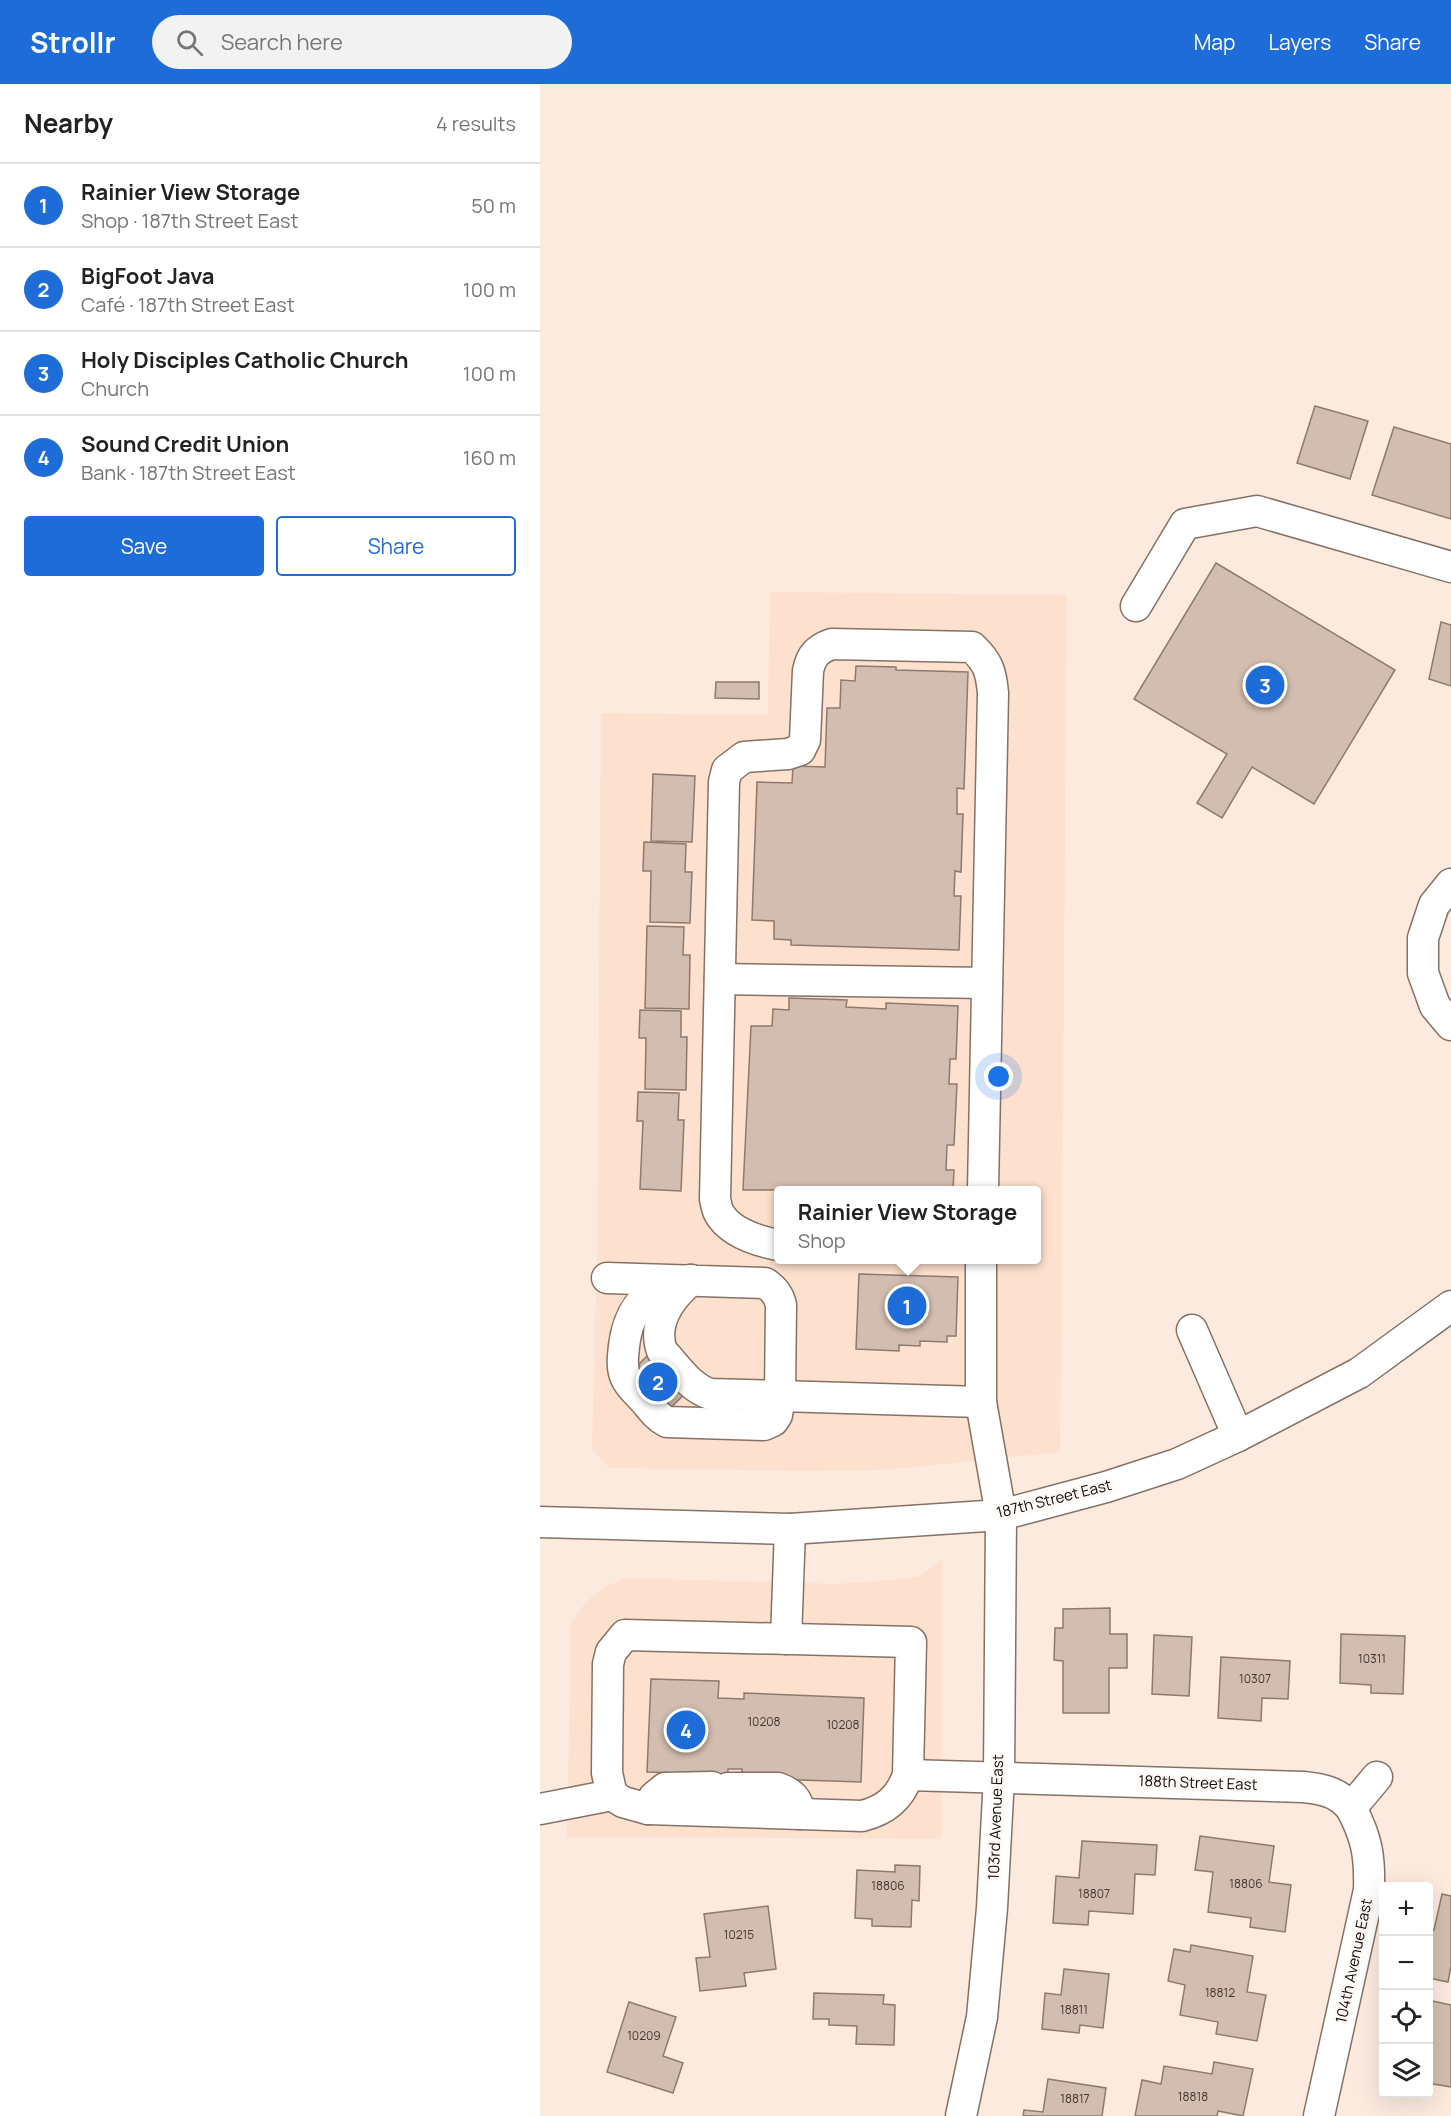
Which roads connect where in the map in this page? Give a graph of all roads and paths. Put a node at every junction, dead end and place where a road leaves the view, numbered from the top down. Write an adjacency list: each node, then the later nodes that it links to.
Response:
1 (1451, 567): 2 (street)
2 (1136, 606)
3 (1451, 884): 6 (street)
4 (720, 979): 5 (street); 5 (street); 8 (street)
5 (987, 983): 7 (street)
6 (1451, 1024)
7 (983, 1186)
8 (774, 1244)
9 (981, 1264): 15 (street, 103rd Avenue East)
10 (607, 1278): 11 (street)
11 (691, 1280): 14 (street); 14 (street); 14 (street)
12 (1451, 1306): 16 (street, 187th Street East)
13 (1192, 1330): 16 (street)
14 (780, 1396): 15 (street)
15 (981, 1402): 17 (street, 103rd Avenue East)
16 (1238, 1436): 17 (street, 187th Street East)
17 (1000, 1515): 19 (street, 187th Street East); 22 (street, 103rd Avenue East)
18 (540, 1522): 19 (street, 187th Street East)
19 (790, 1529): 20 (street)
20 (786, 1639): 21 (street); 24 (street)
21 (908, 1775): 22 (street, 188th Street East); 28 (street)
22 (999, 1777): 25 (street, 188th Street East); 29 (street, 103rd Avenue East)
23 (1377, 1777): 25 (street)
24 (612, 1795): 26 (street); 27 (street)
25 (1351, 1808): 30 (street, 104th Avenue East)
26 (540, 1809)
27 (648, 1809): 28 (street); 28 (street)
28 (800, 1814)
29 (961, 2116)
30 (1319, 2116)

